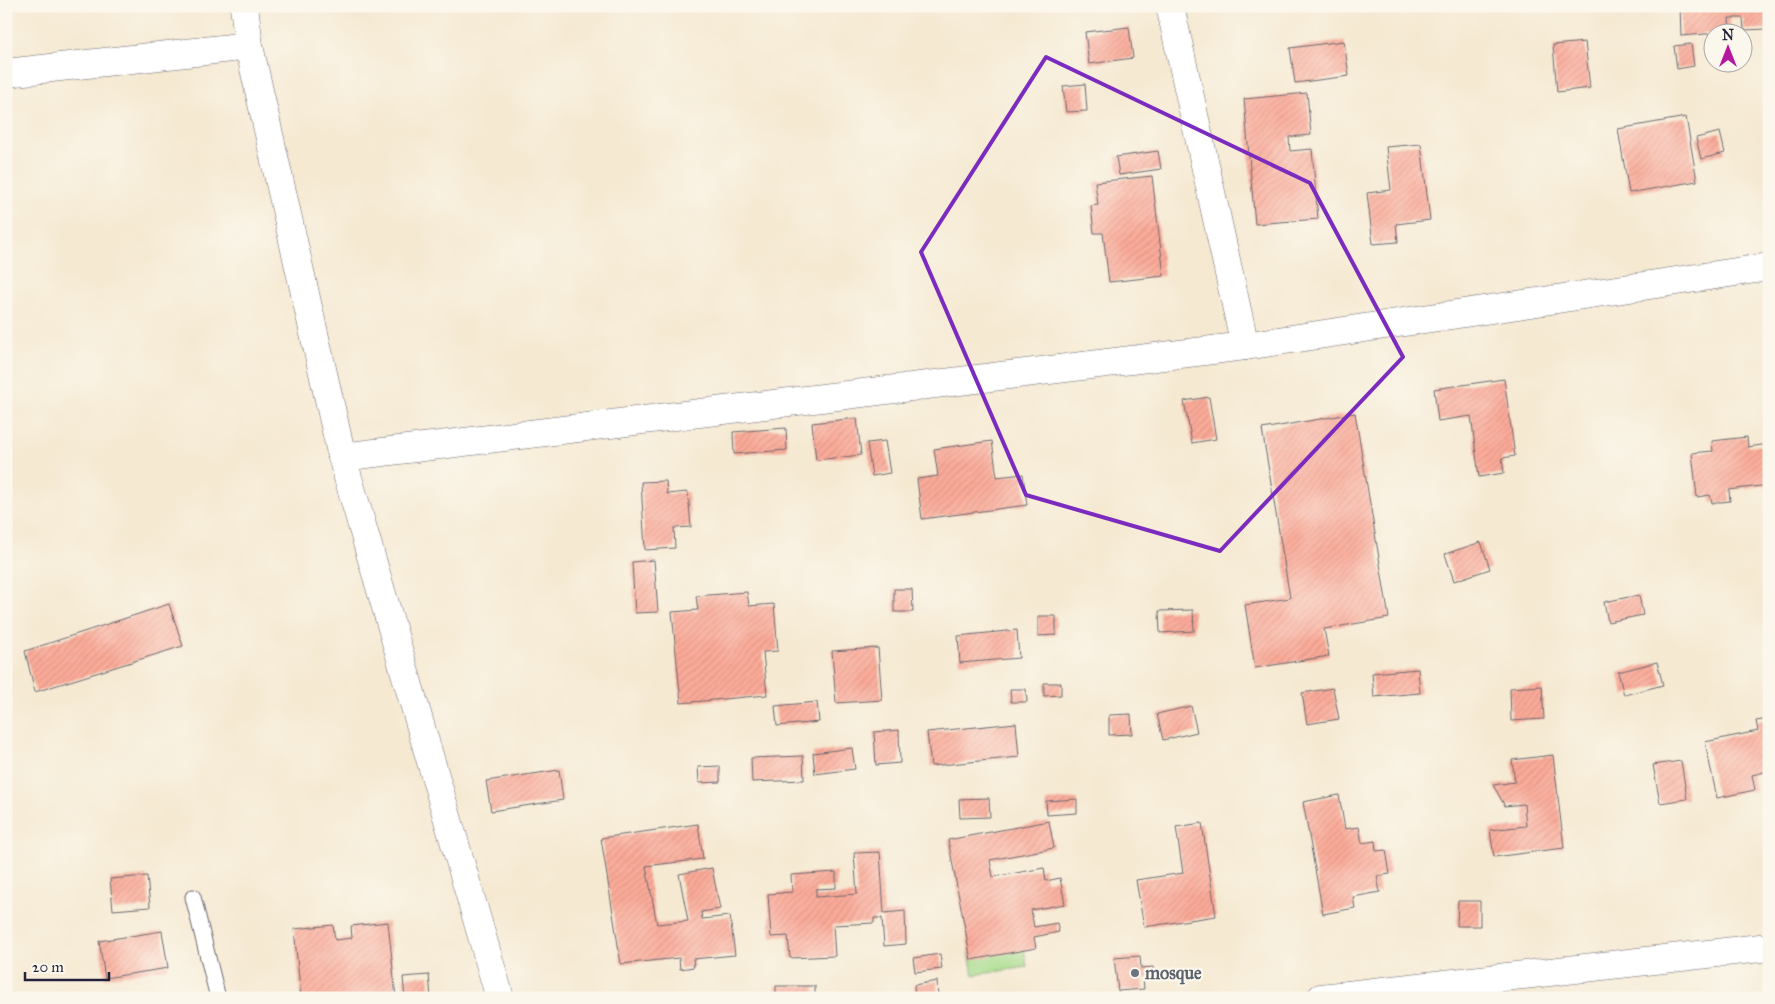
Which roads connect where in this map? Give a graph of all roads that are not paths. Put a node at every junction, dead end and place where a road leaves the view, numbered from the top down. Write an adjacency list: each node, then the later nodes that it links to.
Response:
1 (244, 6): 3 (street)
2 (1170, 6): 6 (street)
3 (249, 46): 4 (street); 7 (street)
4 (6, 74)
5 (1769, 268): 6 (street)
6 (1245, 346): 7 (street)
7 (342, 457): 11 (street)
8 (193, 897): 10 (lane)
9 (1769, 947): 12 (street)
10 (218, 998)
11 (500, 998)
12 (1321, 998)

